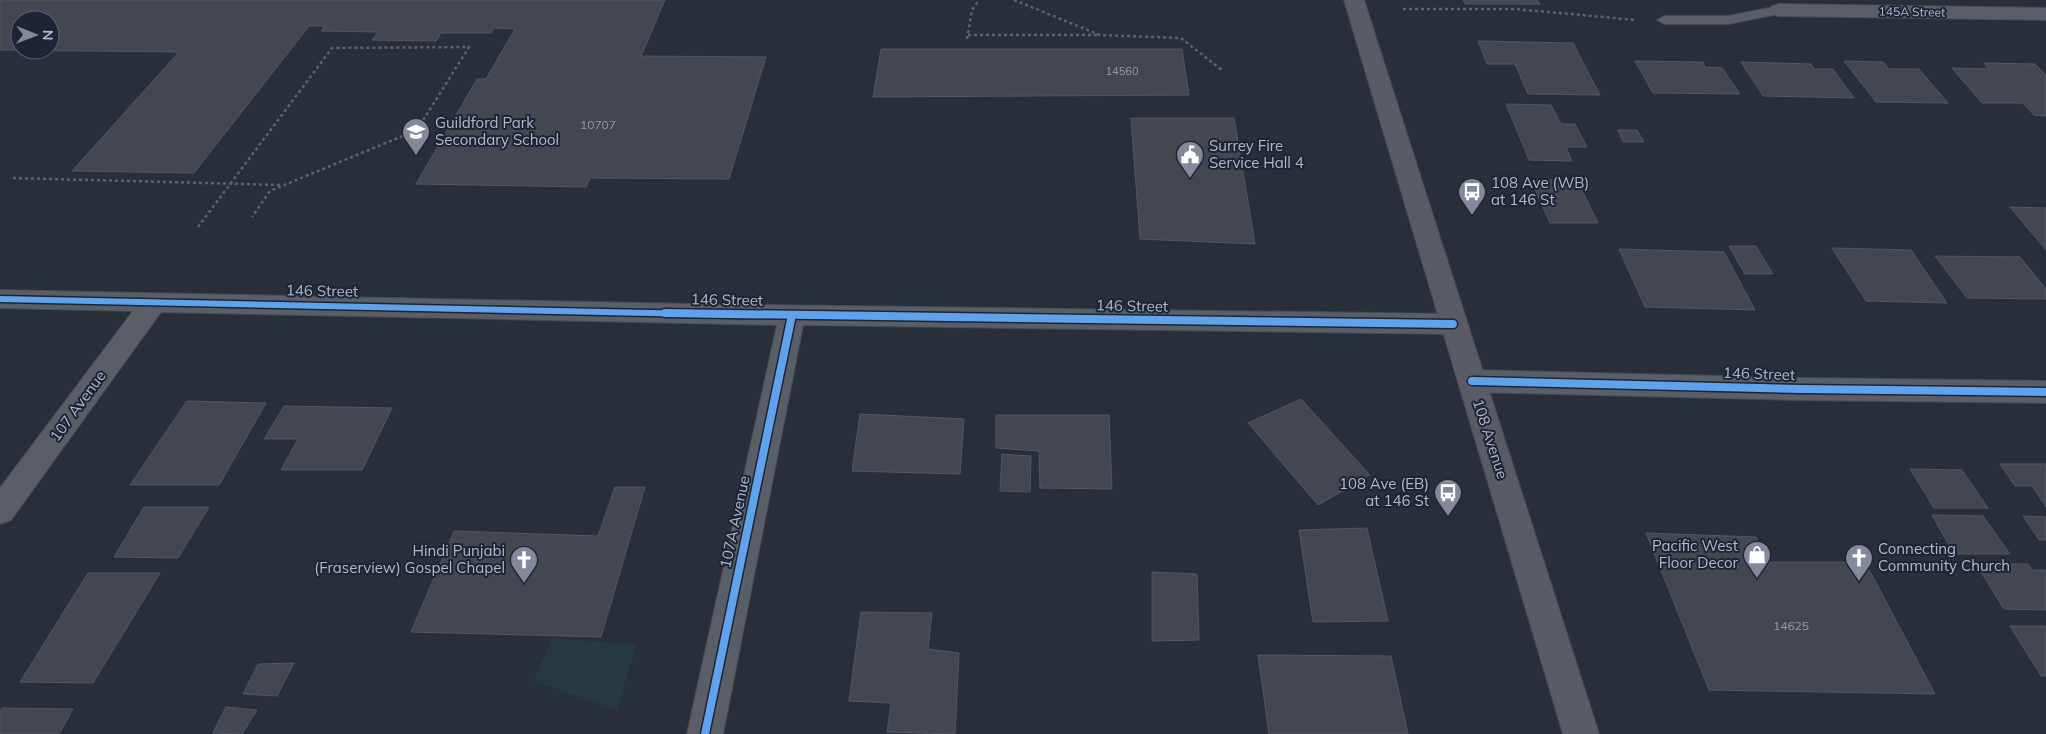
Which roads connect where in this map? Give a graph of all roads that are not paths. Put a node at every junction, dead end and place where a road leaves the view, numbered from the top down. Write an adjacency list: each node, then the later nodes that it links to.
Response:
1 (1354, 0): 8 (main road, 108 Avenue)
2 (1779, 10): 3 (street, 145A Street); 4 (lane)
3 (2046, 14)
4 (1664, 20)
5 (0, 299): 6 (street, 146 Street)
6 (155, 301): 7 (street, 146 Street); 11 (street, 107 Avenue)
7 (792, 315): 8 (street, 146 Street); 12 (street, 107A Avenue)
8 (1453, 324): 9 (main road, 108 Avenue)
9 (1472, 381): 10 (street, 146 Street); 13 (main road, 108 Avenue)
10 (2046, 392)
11 (0, 511)
12 (704, 734)
13 (1581, 734)

